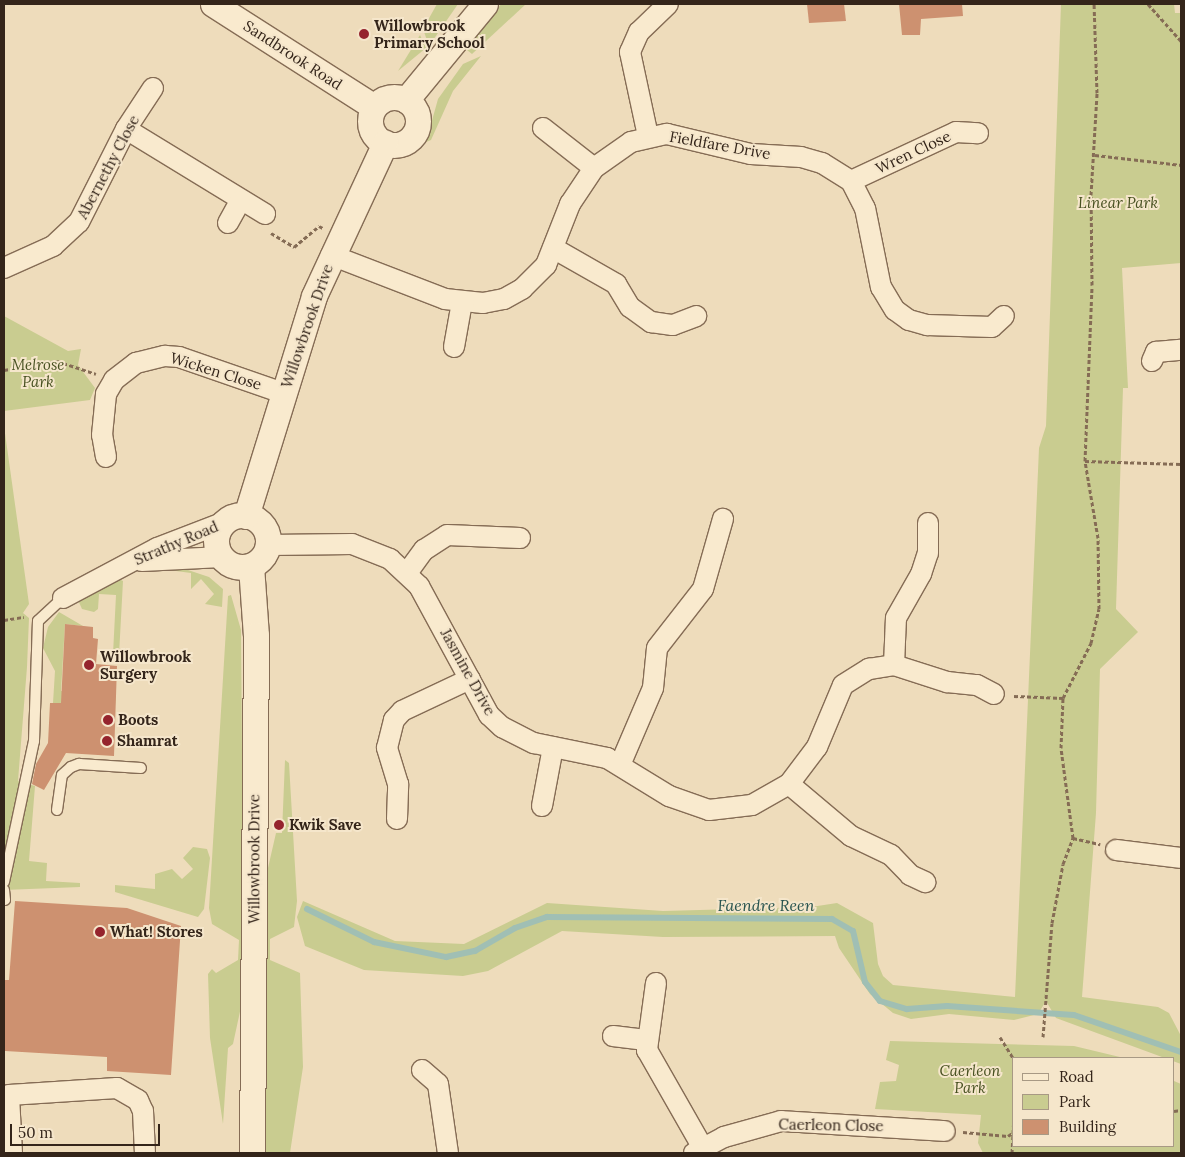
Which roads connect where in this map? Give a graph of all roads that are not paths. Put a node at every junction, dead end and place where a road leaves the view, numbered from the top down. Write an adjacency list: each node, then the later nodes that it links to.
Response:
1 (212, 4): 6 (street, Sandbrook Road)
2 (485, 4): 5 (street)
3 (668, 4): 10 (street)
4 (153, 88): 8 (street, Abernethy Close)
5 (406, 100): 6 (street); 11 (street)
6 (374, 107): 11 (street)
7 (543, 128): 12 (street)
8 (126, 129): 14 (street); 19 (street, Abernethy Close)
9 (978, 133): 13 (street, Wren Close)
10 (648, 136): 12 (street, Fieldfare Drive); 13 (street, Fieldfare Drive)
11 (385, 143): 17 (street, Willowbrook Drive)
12 (594, 168): 18 (street, Fieldfare Drive)
13 (851, 181): 22 (street)
14 (240, 201): 15 (street); 16 (street)
15 (265, 214)
16 (228, 223)
17 (336, 245): 20 (street, Fieldfare Drive); 26 (street, Willowbrook Drive)
18 (553, 248): 20 (street, Fieldfare Drive); 21 (street)
19 (4, 268)
20 (462, 302): 23 (street)
21 (696, 316)
22 (1004, 316)
23 (454, 347)
24 (1181, 350): 25 (street)
25 (1152, 361)
26 (283, 393): 27 (street, Wicken Close); 28 (street, Willowbrook Drive)
27 (106, 457)
28 (235, 519): 32 (street); 33 (street); 34 (street, Strathy Road)
29 (723, 519): 42 (street)
30 (928, 523): 38 (street)
31 (520, 538): 36 (street)
32 (268, 545): 35 (street); 36 (street, Jasmine Drive)
33 (222, 558): 34 (street, Strathy Road); 35 (street)
34 (128, 563): 37 (street, Strathy Road)
35 (251, 566): 60 (street, Willowbrook Drive)
36 (407, 573): 39 (street, Jasmine Drive)
37 (62, 598): 50 (lane)
38 (894, 664): 40 (street); 44 (street, Jasmine Drive)
39 (470, 680): 41 (street, Jasmine Drive); 47 (street)
40 (994, 694)
41 (553, 747): 42 (street, Jasmine Drive); 45 (street)
42 (620, 765): 44 (street, Jasmine Drive)
43 (141, 768): 46 (lane)
44 (789, 784): 51 (street)
45 (542, 806)
46 (57, 810)
47 (397, 819)
48 (1116, 850): 49 (street)
49 (1181, 858)
50 (4, 882)
51 (925, 882)
52 (656, 983): 54 (street)
53 (613, 1036): 54 (street)
54 (648, 1040): 57 (street)
55 (422, 1070): 61 (street)
56 (944, 1131): 57 (street, Caerleon Close)
57 (699, 1150)
58 (12, 1153): 59 (street)
59 (145, 1153)
60 (252, 1153)
61 (448, 1153)

